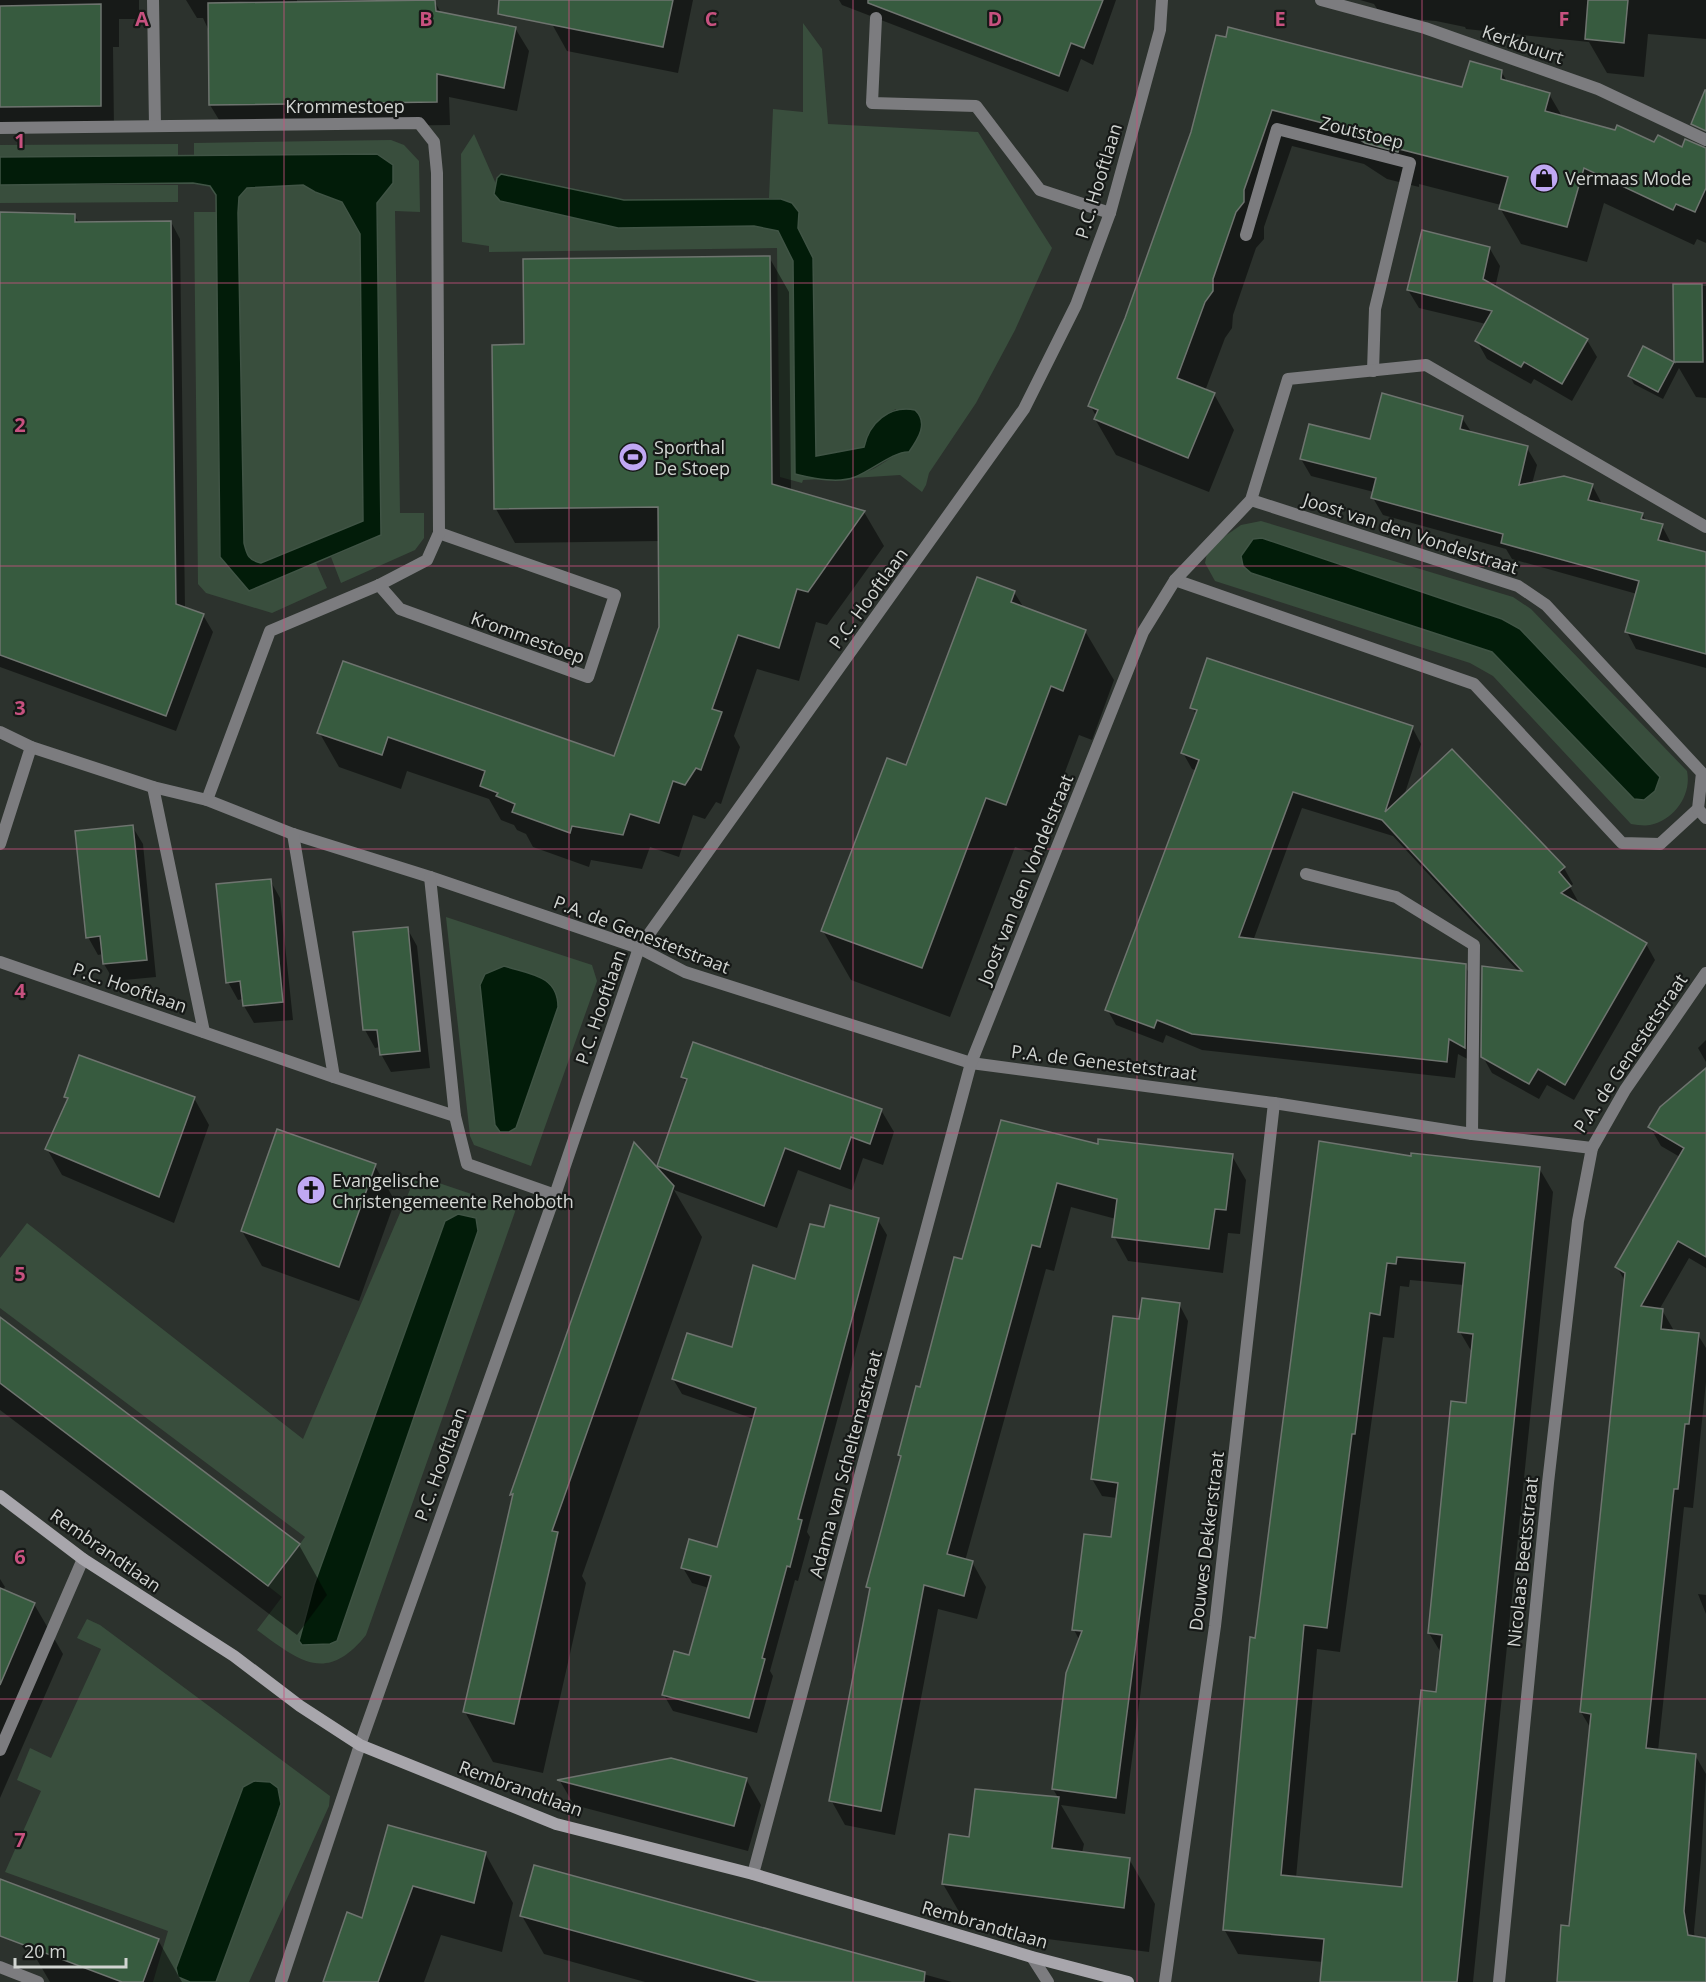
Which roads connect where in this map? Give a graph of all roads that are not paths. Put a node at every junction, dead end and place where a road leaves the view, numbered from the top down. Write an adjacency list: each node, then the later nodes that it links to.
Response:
1 (153, 0): 5 (street)
2 (1162, 0): 8 (street, P.C. Hooftlaan)
3 (1321, 0): 7 (street, Kerkbuurt)
4 (876, 18): 8 (street)
5 (155, 126): 6 (street, Krommestoep); 13 (street, Krommestoep)
6 (0, 128)
7 (1706, 140)
8 (1110, 213): 25 (street, P.C. Hooftlaan)
9 (1246, 235): 10 (street, Zoutstoep)
10 (1374, 371): 11 (street); 12 (street)
11 (1251, 500): 14 (street, Joost van den Vondelstraat); 20 (street, Joost van den Vondelstraat)
12 (1706, 527)
13 (439, 533): 15 (street, Krommestoep); 15 (street, Krommestoep)
14 (1175, 580): 20 (street, Joost van den Vondelstraat); 29 (street, Joost van den Vondelstraat)
15 (379, 585): 19 (street, Krommestoep)
16 (0, 732): 17 (street, P.A. de Genestetstraat)
17 (31, 747): 18 (street, P.A. de Genestetstraat); 22 (street)
18 (153, 787): 19 (street, P.A. de Genestetstraat); 28 (street)
19 (207, 800): 21 (street, P.A. de Genestetstraat)
20 (1702, 814)
21 (292, 834): 24 (street, P.A. de Genestetstraat); 30 (street)
22 (0, 844)
23 (1306, 874): 33 (street)
24 (430, 877): 25 (street, P.A. de Genestetstraat); 32 (street)
25 (639, 948): 29 (street, P.A. de Genestetstraat); 35 (street, P.C. Hooftlaan)
26 (0, 962): 28 (street, P.C. Hooftlaan)
27 (1706, 973): 34 (street, P.A. de Genestetstraat)
28 (204, 1032): 30 (street, P.C. Hooftlaan)
29 (971, 1063): 31 (street, P.A. de Genestetstraat); 40 (street, Adama van Scheltemastraat)
30 (334, 1077): 32 (street, P.C. Hooftlaan)
31 (1274, 1103): 33 (street, P.A. de Genestetstraat); 47 (street, Douwes Dekkerstraat)
32 (455, 1116): 35 (street)
33 (1472, 1134): 34 (street, P.A. de Genestetstraat)
34 (1592, 1148): 48 (street, Nicolaas Beetsstraat)
35 (555, 1195): 38 (street, P.C. Hooftlaan)
36 (0, 1496): 37 (street, Rembrandtlaan)
37 (83, 1559): 38 (street, Rembrandtlaan); 39 (street)
38 (360, 1745): 40 (street, Rembrandtlaan); 44 (street, P.C. Hooftlaan)
39 (0, 1750)
40 (753, 1874): 41 (street, Rembrandtlaan)
41 (1032, 1957): 45 (street); 46 (street, Rembrandtlaan)
42 (0, 1967): 43 (street)
43 (38, 1982)
44 (280, 1982)
45 (1048, 1982)
46 (1128, 1982)
47 (1165, 1982)
48 (1499, 1982)

